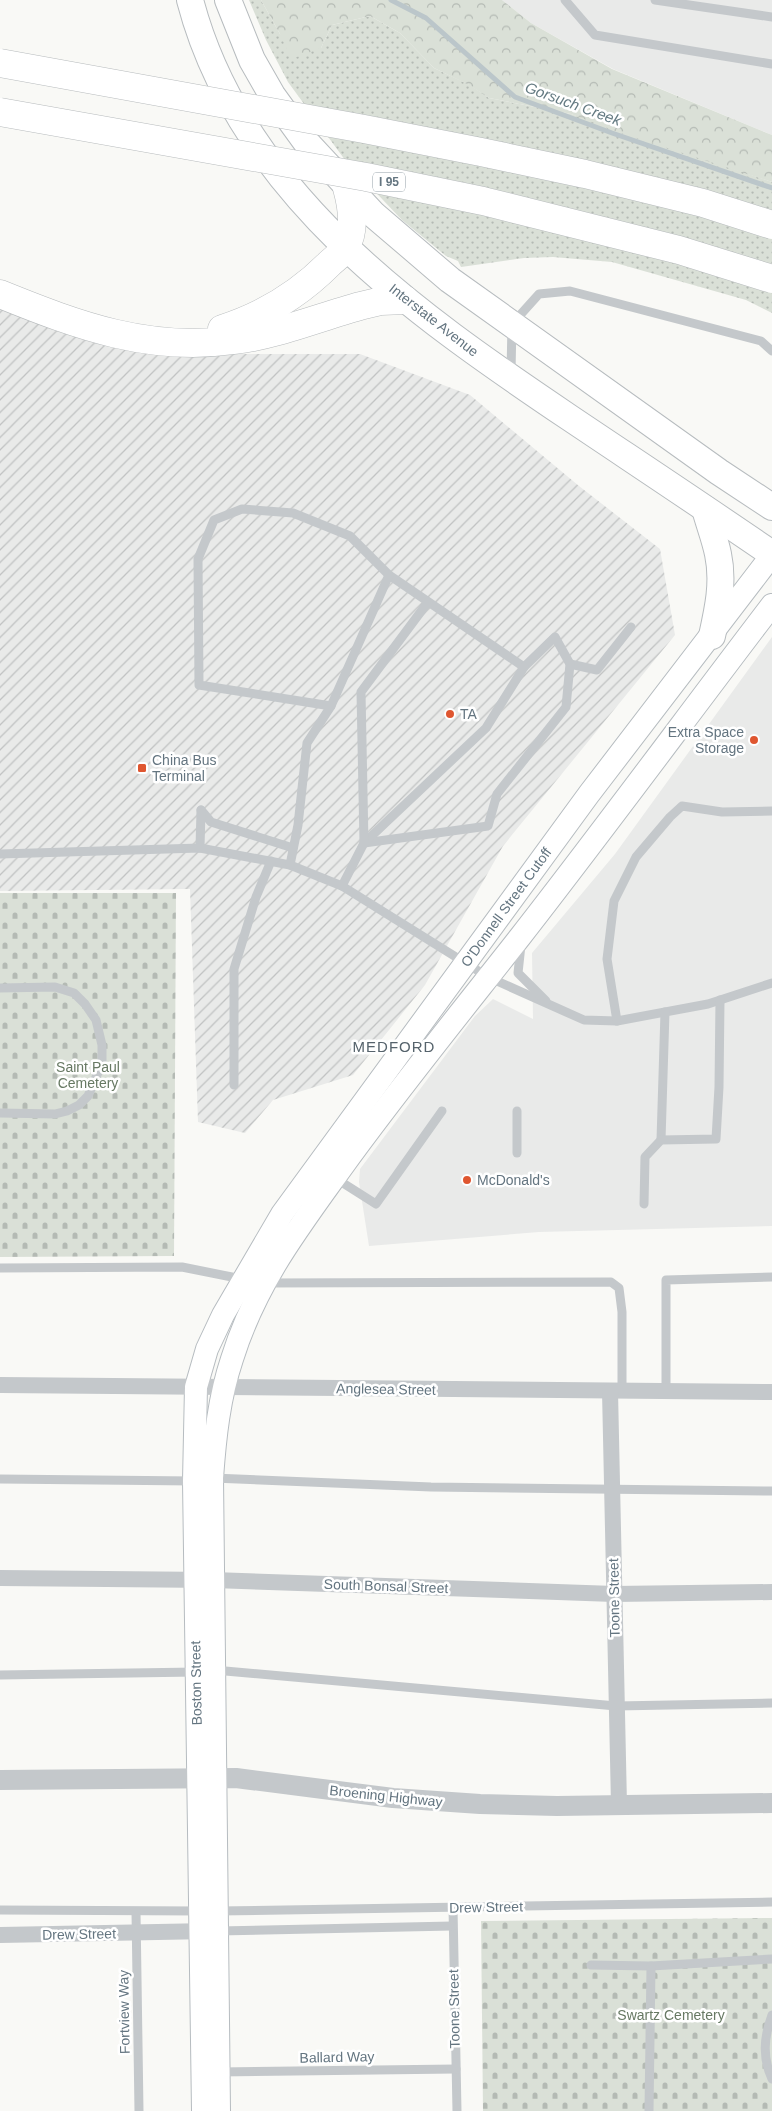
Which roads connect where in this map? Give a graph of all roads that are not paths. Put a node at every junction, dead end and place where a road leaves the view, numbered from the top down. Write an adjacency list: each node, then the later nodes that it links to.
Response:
1 (190, 0): 11 (main road, Interstate Avenue)
2 (228, 0): 9 (main road)
3 (565, 0): 7 (lane)
4 (655, 0): 5 (lane)
5 (772, 17)
6 (0, 63): 10 (highway, bridge)
7 (772, 64)
8 (0, 112): 12 (highway, I 95, bridge)
9 (348, 188): 11 (highway); 15 (main road)
10 (772, 226)
11 (345, 248): 14 (main road, Interstate Avenue); 16 (highway)
12 (772, 279)
13 (0, 294): 16 (highway)
14 (405, 300): 16 (highway); 18 (main road, Interstate Avenue)
15 (512, 324): 17 (lane); 18 (lane); 19 (main road)
16 (174, 343)
17 (772, 351)
18 (511, 378): 20 (main road, Interstate Avenue)
19 (772, 507)
20 (705, 509): 21 (main road, Interstate Avenue); 26 (main road)
21 (772, 555): 26 (main road, O'Donnell Street Cutoff)
22 (389, 575): 23 (lane); 29 (lane); 29 (lane)
23 (428, 602): 28 (lane); 31 (lane)
24 (772, 604): 38 (main road, O'Donnell Street Cutoff)
25 (631, 627): 27 (lane)
26 (712, 636): 39 (main road, O'Donnell Street Cutoff)
27 (570, 664): 28 (lane); 31 (lane)
28 (524, 668): 31 (lane)
29 (331, 706): 33 (lane)
30 (772, 811): 46 (lane)
31 (364, 843): 37 (lane)
32 (200, 848): 33 (lane); 34 (lane); 35 (lane)
33 (293, 848): 36 (lane)
34 (0, 854)
35 (271, 861): 36 (lane); 47 (lane)
36 (290, 865): 37 (lane)
37 (342, 886): 39 (lane)
38 (522, 934): 40 (main road, O'Donnell Street Cutoff); 44 (lane)
39 (465, 963): 40 (lane); 56 (main road, O'Donnell Street Cutoff)
40 (488, 977): 44 (lane); 53 (main road, O'Donnell Street Cutoff)
41 (772, 983): 43 (lane)
42 (0, 988): 50 (lane)
43 (720, 1000): 45 (lane); 51 (lane)
44 (551, 1006): 46 (lane)
45 (665, 1012): 46 (lane); 51 (lane)
46 (617, 1021)
47 (234, 1085)
48 (442, 1111): 53 (lane)
49 (517, 1111): 52 (lane)
50 (0, 1113)
51 (661, 1140): 54 (lane)
52 (517, 1153)
53 (335, 1178): 57 (main road, O'Donnell Street Cutoff)
54 (644, 1204)
55 (0, 1268): 56 (lane)
56 (246, 1272): 60 (main road, Boston Street)
57 (268, 1276): 61 (main road, Boston Street); 62 (lane)
58 (772, 1277): 63 (lane)
59 (0, 1385): 60 (street, Anglesea Street)
60 (196, 1387): 61 (street, Anglesea Street); 66 (main road, Boston Street)
61 (223, 1387): 62 (street, Anglesea Street); 66 (main road, Boston Street)
62 (616, 1391): 63 (street, Anglesea Street); 67 (street, Toone Street)
63 (666, 1392): 64 (street, Anglesea Street)
64 (772, 1392)
65 (0, 1479): 66 (lane)
66 (203, 1479): 67 (lane); 70 (main road, Boston Street)
67 (612, 1490): 68 (lane); 72 (street, Toone Street)
68 (772, 1491)
69 (0, 1578): 70 (street, South Bonsal Street)
70 (204, 1580): 72 (street, South Bonsal Street); 73 (main road, Boston Street)
71 (772, 1592): 72 (street, South Bonsal Street)
72 (614, 1594): 76 (street, Toone Street)
73 (205, 1671): 74 (lane); 76 (lane); 77 (main road, Boston Street)
74 (0, 1674)
75 (772, 1703): 76 (lane)
76 (616, 1706): 80 (street, Toone Street)
77 (206, 1778): 78 (street, Broening Highway); 80 (street, Broening Highway); 85 (main road, Boston Street)
78 (0, 1780)
79 (772, 1803): 80 (street, Broening Highway)
80 (618, 1805)
81 (772, 1902): 82 (lane, Drew Street)
82 (453, 1908): 85 (lane, Drew Street); 86 (lane, Toone Street)
83 (0, 1910): 84 (lane)
84 (136, 1912): 85 (lane); 87 (lane, Fortview Way)
85 (208, 1921): 86 (lane); 87 (street, Drew Street); 94 (main road, Boston Street); 97 (main road, Boston Street)
86 (452, 1926): 93 (lane, Toone Street)
87 (136, 1932): 88 (street, Drew Street); 96 (lane, Fortview Way)
88 (0, 1935)
89 (772, 1959): 91 (lane)
90 (591, 1965): 91 (lane)
91 (650, 1966): 100 (lane)
92 (772, 2015): 95 (lane)
93 (456, 2069): 94 (lane, Ballard Way); 99 (lane, Toone Street)
94 (219, 2072): 98 (main road, Boston Street)
95 (772, 2079)
96 (139, 2111)
97 (203, 2111)
98 (219, 2111)
99 (457, 2111)
100 (649, 2111)

